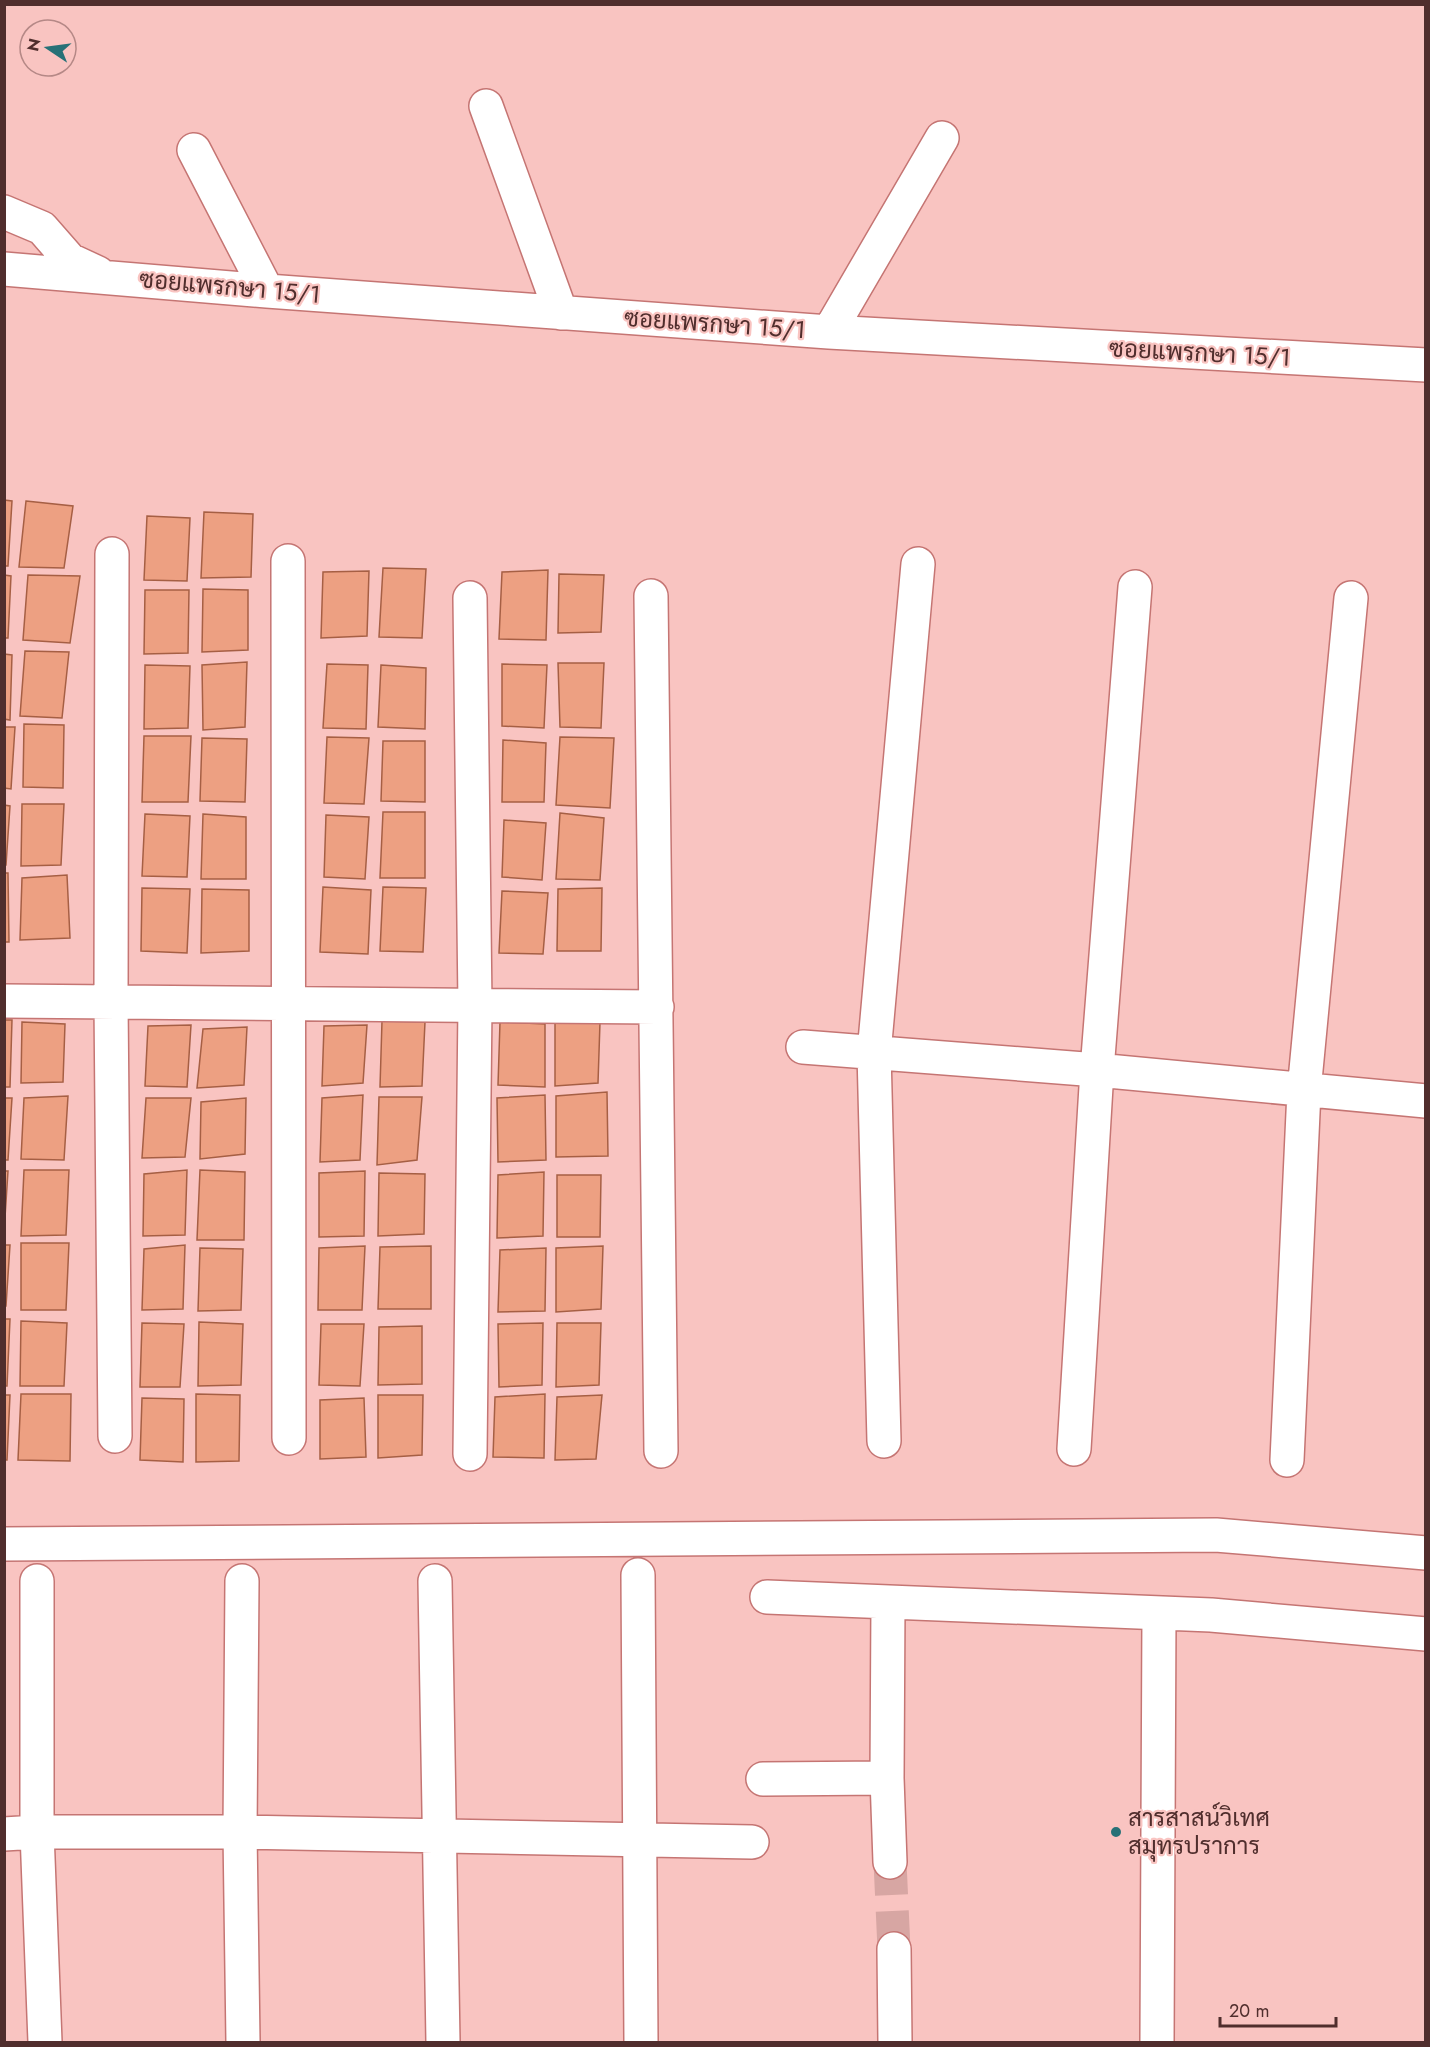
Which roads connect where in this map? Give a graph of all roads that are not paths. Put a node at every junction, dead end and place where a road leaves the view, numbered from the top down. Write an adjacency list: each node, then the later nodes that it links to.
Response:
1 (486, 106): 8 (street)
2 (942, 138): 9 (street)
3 (194, 150): 7 (street)
4 (4, 212): 6 (street)
5 (4, 269): 6 (street, ซอยแพรกษา 15/1)
6 (108, 278): 7 (street, ซอยแพรกษา 15/1)
7 (267, 291): 8 (street, ซอยแพรกษา 15/1)
8 (561, 313): 9 (street, ซอยแพรกษา 15/1)
9 (829, 332): 10 (street, ซอยแพรกษา 15/1)
10 (1425, 365)
11 (112, 554): 19 (street)
12 (288, 561): 20 (street)
13 (918, 564): 24 (street)
14 (1135, 586): 25 (street)
15 (651, 596): 22 (street)
16 (470, 598): 21 (street)
17 (1351, 598): 26 (street)
18 (4, 1001): 19 (street)
19 (111, 1002): 20 (street); 28 (street)
20 (290, 1004): 21 (street); 29 (street)
21 (474, 1005): 22 (street); 33 (street)
22 (657, 1007): 32 (street)
23 (803, 1047): 24 (street)
24 (874, 1053): 25 (street); 30 (street)
25 (1097, 1070): 26 (street); 31 (street)
26 (1304, 1091): 27 (street); 34 (street)
27 (1425, 1101)
28 (115, 1436)
29 (289, 1438)
30 (884, 1441)
31 (1074, 1449)
32 (661, 1452)
33 (470, 1454)
34 (1287, 1460)
35 (4, 1544): 36 (street)
36 (1425, 1553)
37 (638, 1575): 51 (street)
38 (37, 1581): 47 (street)
39 (242, 1581): 48 (street)
40 (435, 1581): 50 (street)
41 (767, 1597): 42 (street)
42 (888, 1602): 43 (street); 45 (street)
43 (1159, 1613): 44 (street); 60 (street)
44 (1425, 1634)
45 (887, 1778): 46 (street); 53 (street)
46 (763, 1779)
47 (37, 1832): 48 (street); 49 (street); 55 (street)
48 (240, 1832): 50 (street); 56 (street)
49 (4, 1834)
50 (439, 1836): 51 (street); 57 (street)
51 (640, 1841): 52 (street); 58 (street)
52 (752, 1842)
53 (890, 1862)
54 (894, 1949): 59 (street)
55 (45, 2043)
56 (243, 2043)
57 (443, 2043)
58 (641, 2043)
59 (895, 2043)
60 (1157, 2043)

